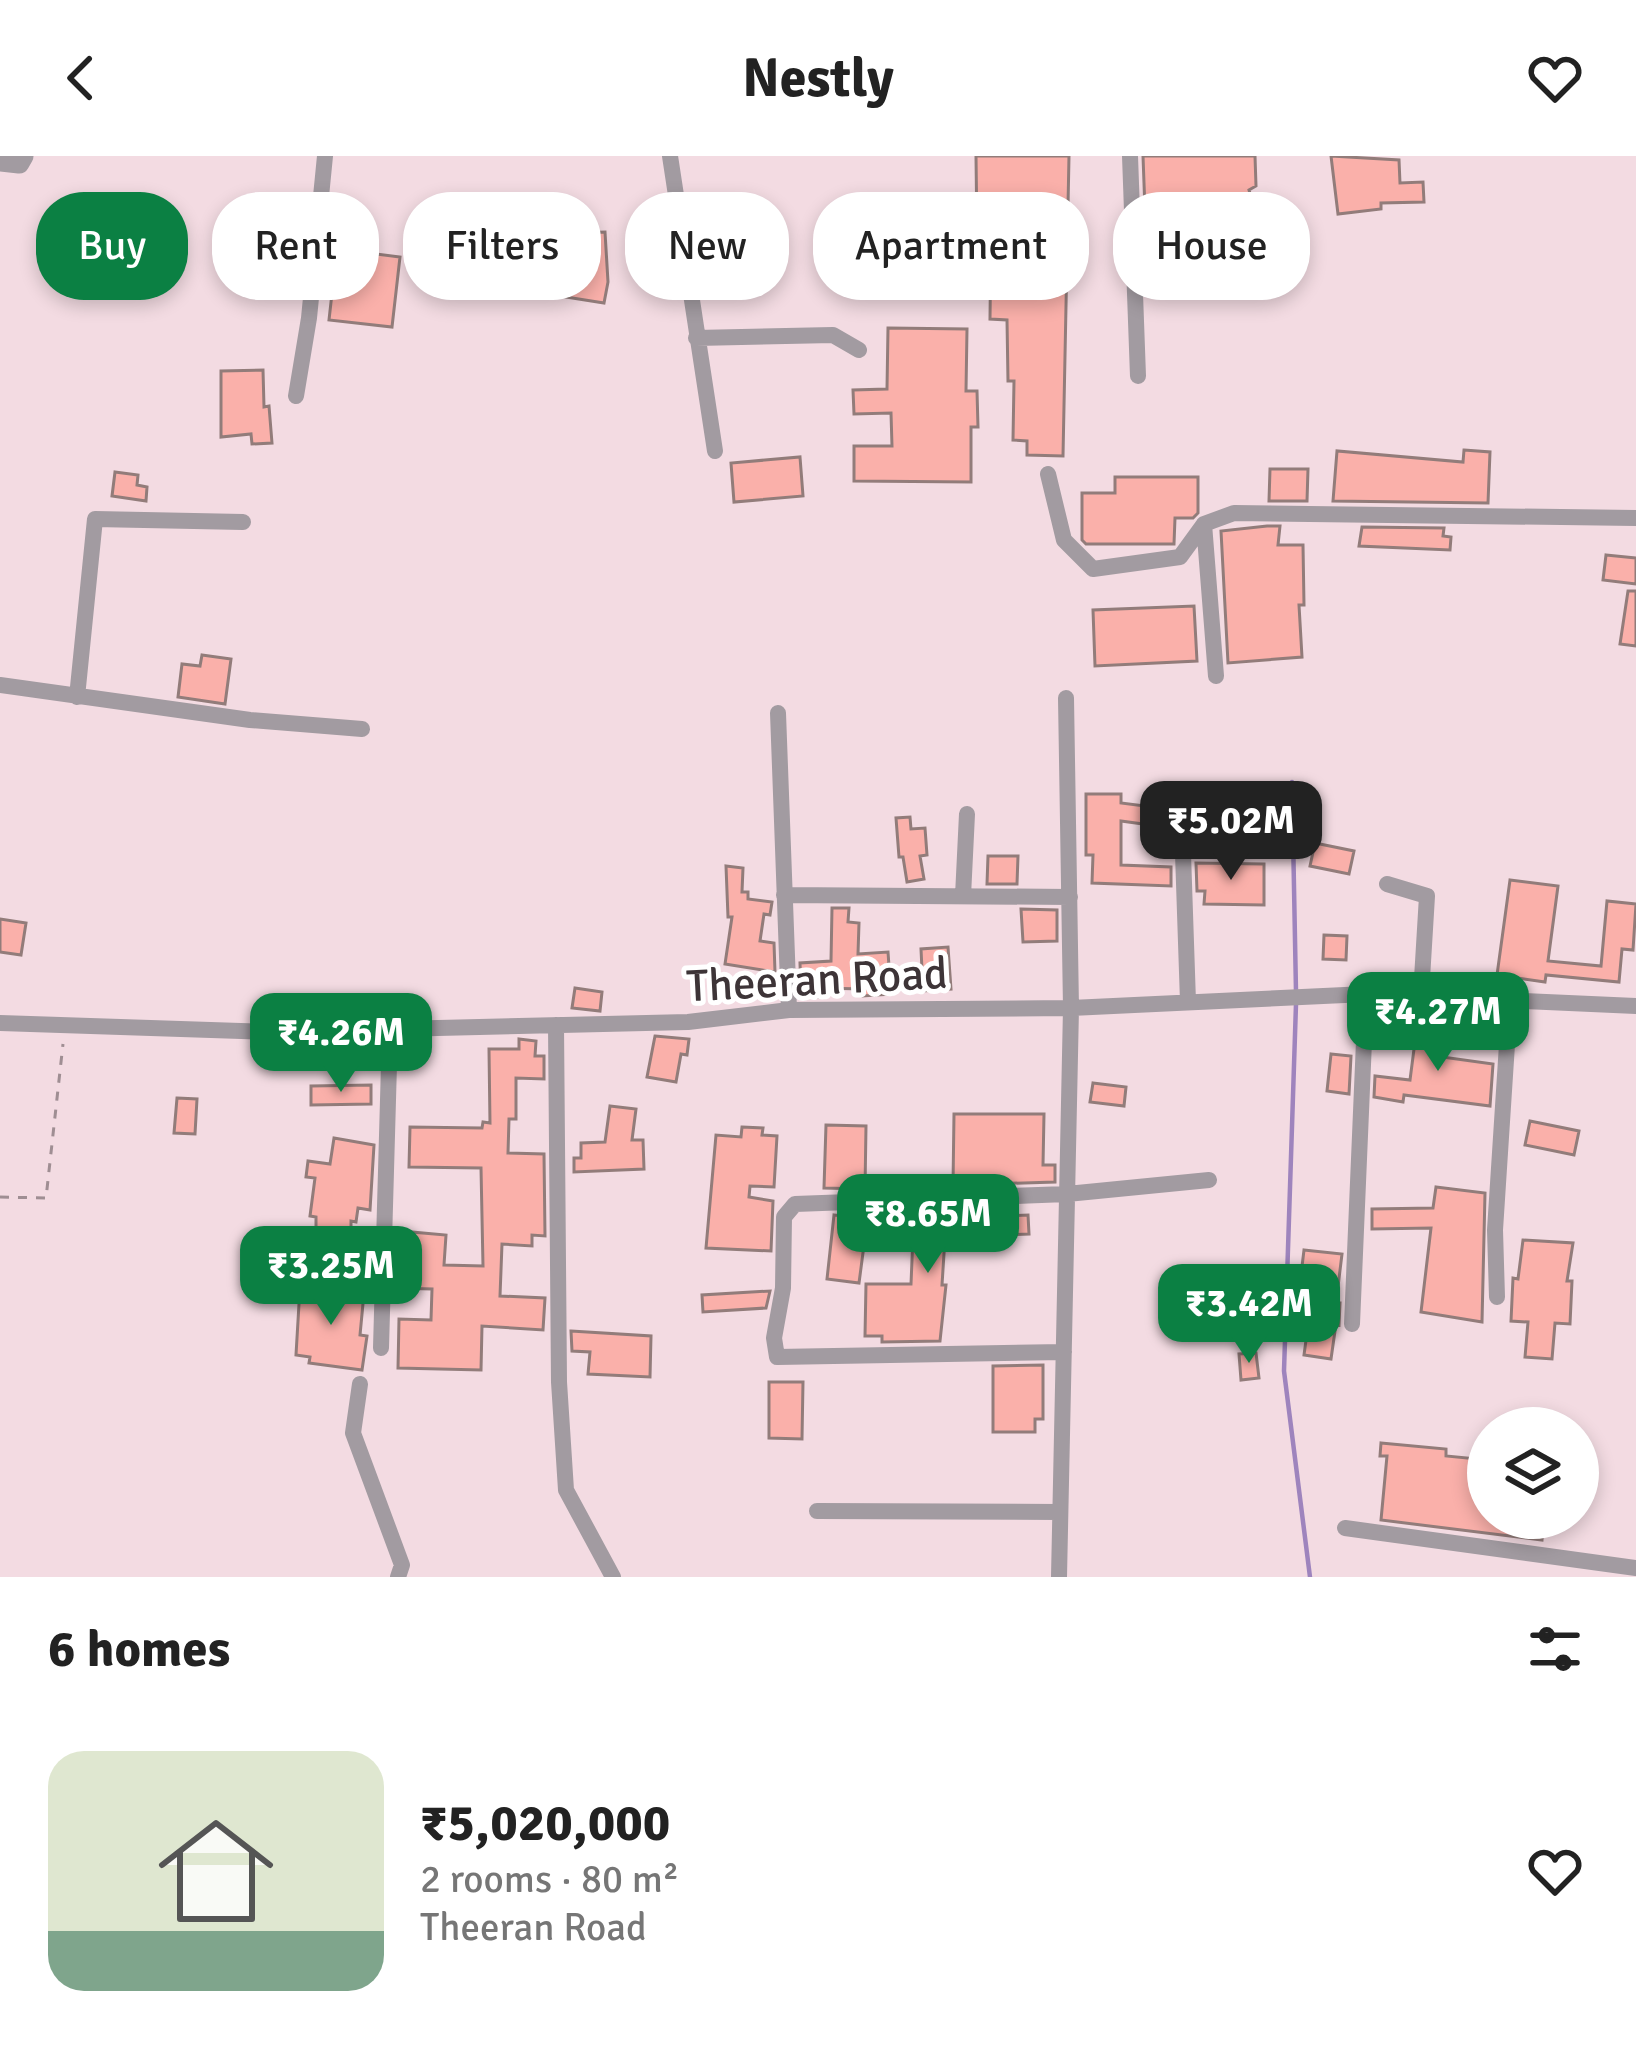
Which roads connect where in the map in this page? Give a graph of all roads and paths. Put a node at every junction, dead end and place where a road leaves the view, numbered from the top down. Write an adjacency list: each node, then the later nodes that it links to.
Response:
1 (23, 156): 5 (street)
2 (325, 156): 9 (street)
3 (670, 156): 6 (street)
4 (1130, 156): 8 (street)
5 (0, 160)
6 (696, 338): 7 (street); 10 (street)
7 (859, 350)
8 (1138, 376)
9 (296, 396)
10 (715, 451)
11 (1048, 474): 14 (street)
12 (1636, 518): 14 (street)
13 (243, 522): 17 (street)
14 (1204, 524): 15 (street)
15 (1216, 676)
16 (0, 685): 17 (street)
17 (77, 697): 20 (street)
18 (1066, 698): 26 (street)
19 (778, 713): 24 (street)
20 (362, 729)
21 (968, 814): 25 (street)
22 (1182, 824): 30 (street)
23 (1387, 884): 28 (street)
24 (784, 896): 25 (street); 33 (street)
25 (963, 896): 26 (street)
26 (1070, 896): 32 (street)
27 (1366, 994): 28 (street, Theeran Road); 30 (street, Theeran Road); 42 (street)
28 (1421, 995): 29 (street, Theeran Road)
29 (1510, 998): 31 (street, Theeran Road); 41 (street)
30 (1188, 1002): 32 (street, Theeran Road)
31 (1636, 1006)
32 (1071, 1008): 33 (street, Theeran Road); 39 (street)
33 (789, 1010): 36 (street, Theeran Road)
34 (0, 1022): 35 (street, Theeran Road)
35 (65, 1024): 37 (street, Theeran Road); 40 (path)
36 (556, 1025): 37 (street, Theeran Road); 51 (street)
37 (390, 1029): 43 (street)
38 (1209, 1180): 39 (street)
39 (1067, 1194): 44 (street); 44 (street)
40 (0, 1197)
41 (1497, 1297)
42 (1352, 1324)
43 (381, 1348)
44 (1064, 1352): 47 (street)
45 (360, 1384): 50 (street)
46 (817, 1510): 47 (street)
47 (1060, 1512): 52 (street)
48 (1345, 1528): 49 (street)
49 (1636, 1568)
50 (398, 1577)
51 (613, 1577)
52 (1059, 1577)

